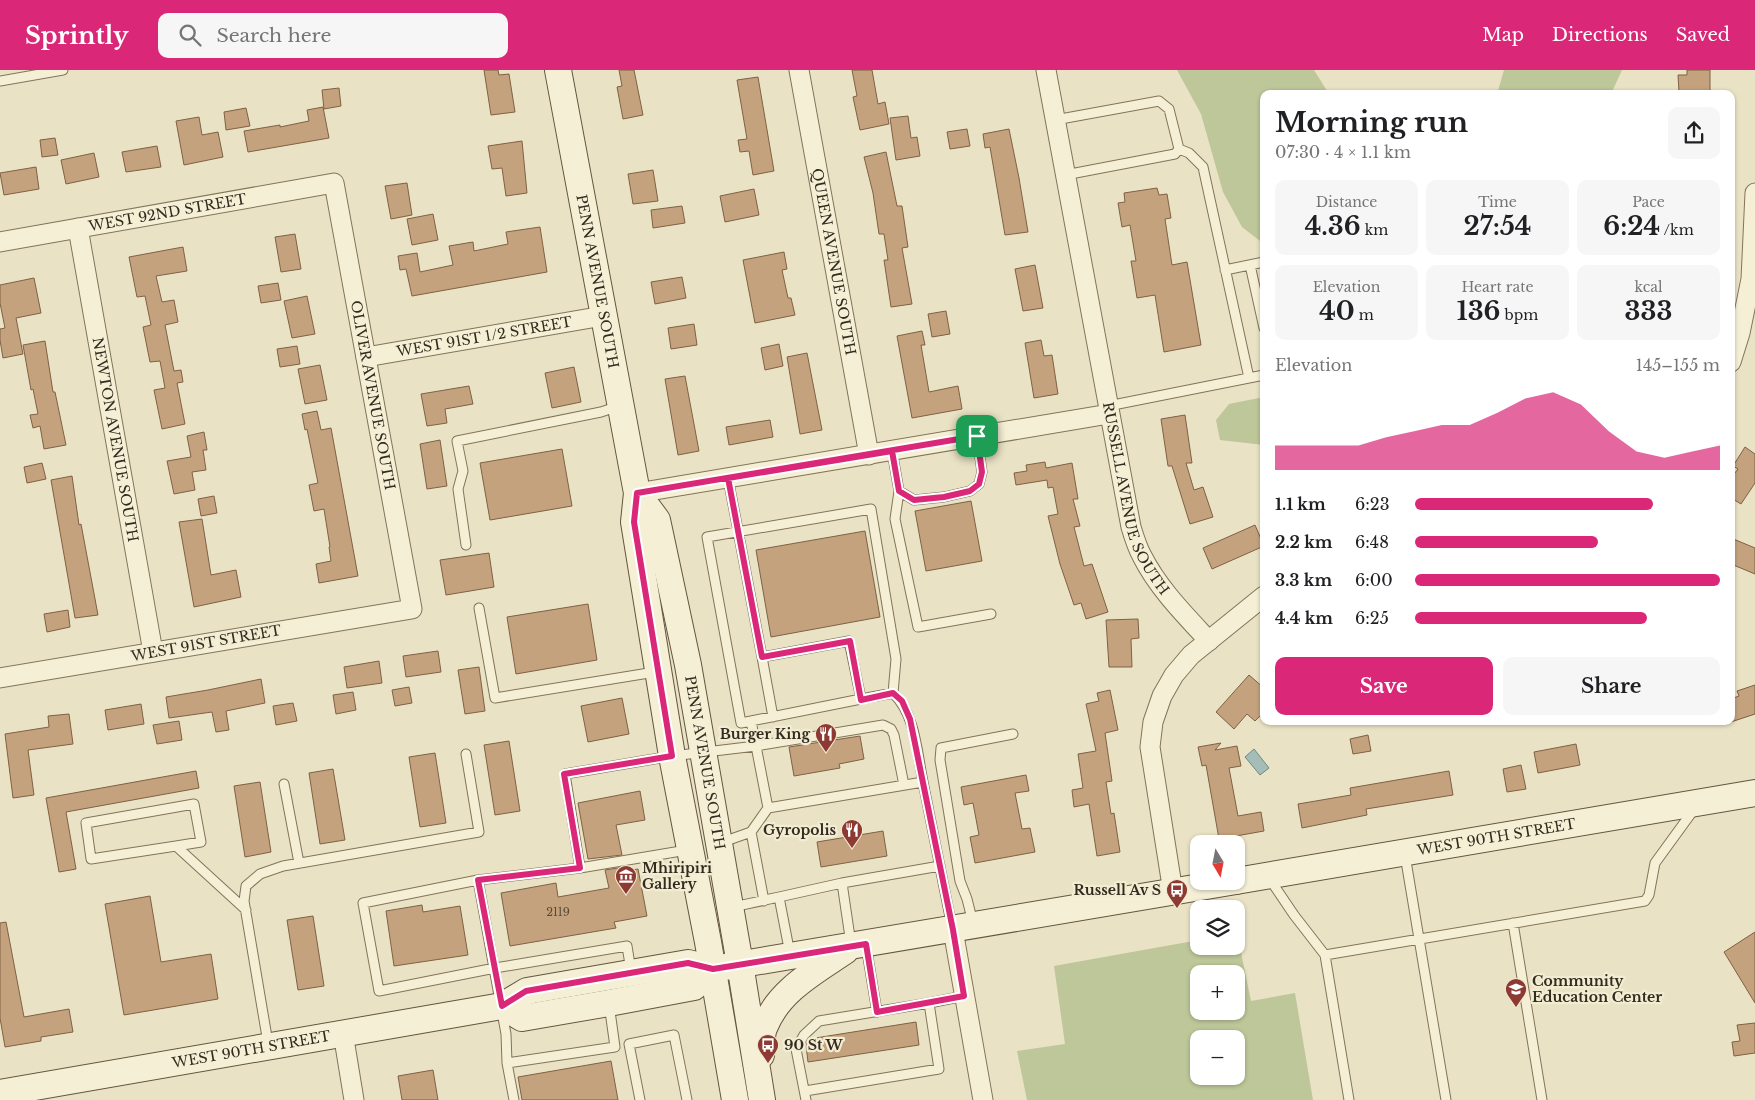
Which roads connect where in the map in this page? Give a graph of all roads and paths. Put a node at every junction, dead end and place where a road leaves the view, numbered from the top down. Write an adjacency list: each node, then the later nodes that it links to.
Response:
1 (63, 70): 5 (lane)
2 (558, 70): 18 (street, PENN AVENUE SOUTH)
3 (799, 70): 27 (street, QUEEN AVENUE SOUTH)
4 (1046, 70): 6 (street, RUSSELL AVENUE SOUTH)
5 (0, 81)
6 (1055, 120): 7 (lane); 8 (street, RUSSELL AVENUE SOUTH)
7 (1179, 149): 8 (lane); 15 (lane)
8 (1065, 175): 24 (street, RUSSELL AVENUE SOUTH)
9 (334, 183): 11 (street, WEST 92ND STREET); 20 (street, OLIVER AVENUE SOUTH)
10 (1755, 192): 16 (street)
11 (78, 228): 12 (street, WEST 92ND STREET); 38 (street, NEWTON AVENUE SOUTH)
12 (0, 242)
13 (1260, 263): 14 (lane)
14 (1250, 265): 15 (lane); 17 (lane)
15 (1225, 270): 22 (lane)
16 (1753, 279): 19 (street)
17 (1260, 310)
18 (603, 316): 20 (street, WEST 91ST 1/2 STREET); 23 (street, PENN AVENUE SOUTH)
19 (1735, 349)
20 (366, 358): 34 (street, OLIVER AVENUE SOUTH)
21 (1260, 376): 22 (lane)
22 (1249, 378): 24 (lane)
23 (620, 406): 30 (street, PENN AVENUE SOUTH); 32 (lane)
24 (1109, 410): 25 (street); 37 (street, RUSSELL AVENUE SOUTH)
25 (977, 436): 26 (street); 29 (lane)
26 (892, 451): 27 (street); 29 (lane)
27 (869, 455): 28 (street)
28 (728, 478): 30 (street); 31 (lane)
29 (899, 491): 36 (lane)
30 (637, 493): 40 (street, PENN AVENUE SOUTH); 48 (street, PENN AVENUE SOUTH)
31 (738, 532): 39 (lane); 42 (lane); 45 (lane)
32 (466, 546)
33 (1260, 599): 37 (street)
34 (412, 608): 38 (street, WEST 91ST STREET)
35 (479, 608): 40 (lane)
36 (991, 614)
37 (1209, 641): 70 (street)
38 (153, 652): 41 (street, WEST 91ST STREET)
39 (762, 657): 43 (lane); 44 (lane)
40 (658, 672): 50 (street, PENN AVENUE SOUTH)
41 (0, 678)
42 (893, 693): 43 (lane); 51 (lane)
43 (861, 700): 44 (lane)
44 (773, 716): 45 (lane)
45 (751, 721): 47 (lane)
46 (1013, 734): 76 (lane)
47 (756, 746): 48 (lane); 53 (lane); 56 (lane)
48 (705, 753): 50 (lane); 58 (street, PENN AVENUE SOUTH)
49 (466, 754): 62 (lane)
50 (672, 756): 60 (street, PENN AVENUE SOUTH); 64 (lane)
51 (923, 782): 53 (lane); 63 (lane)
52 (284, 784): 62 (lane)
53 (904, 785): 56 (lane)
54 (1755, 793): 55 (street, WEST 90TH STREET)
55 (1699, 803): 61 (street, WEST 90TH STREET); 75 (lane)
56 (768, 808): 57 (lane)
57 (751, 832): 58 (lane); 72 (lane)
58 (719, 844): 73 (street, PENN AVENUE SOUTH)
59 (176, 846): 59 (lane); 74 (lane)
60 (690, 849): 64 (lane); 83 (street, PENN AVENUE SOUTH)
61 (1405, 853): 65 (street, WEST 90TH STREET); 77 (lane)
62 (300, 864): 74 (lane)
63 (940, 866): 68 (lane); 76 (lane)
64 (580, 868): 66 (lane)
65 (1268, 876): 67 (street, WEST 90TH STREET); 79 (lane)
66 (478, 880): 82 (lane); 82 (lane)
67 (1245, 880)
68 (842, 883): 71 (lane); 78 (lane)
69 (1190, 889): 70 (street, WEST 90TH STREET)
70 (1173, 892): 76 (street, WEST 90TH STREET)
71 (779, 897): 72 (lane); 80 (lane)
72 (764, 900): 73 (lane)
73 (730, 908): 81 (street, PENN AVENUE SOUTH)
74 (246, 910): 92 (lane)
75 (1513, 923): 77 (lane); 107 (lane)
76 (963, 928): 78 (street, WEST 90TH STREET); 85 (street)
77 (1419, 939): 79 (lane); 106 (lane)
78 (859, 945): 80 (street, WEST 90TH STREET); 89 (lane); 97 (street)
79 (1325, 955): 105 (lane)
80 (790, 957): 81 (street, WEST 90TH STREET)
81 (740, 964): 83 (street, WEST 90TH STREET); 97 (street, PENN AVENUE SOUTH)
82 (495, 968): 84 (lane); 88 (lane)
83 (713, 969): 84 (street, WEST 90TH STREET); 86 (street); 103 (street, PENN AVENUE SOUTH)
84 (632, 973): 88 (street, WEST 90TH STREET)
85 (964, 996): 87 (lane); 104 (street)
86 (609, 1003): 88 (street); 93 (lane)
87 (929, 1003): 89 (lane); 98 (lane)
88 (502, 1006): 90 (street, WEST 90TH STREET); 94 (lane)
89 (877, 1012): 98 (lane)
90 (343, 1033): 92 (street, WEST 90TH STREET); 99 (street)
91 (629, 1044): 93 (lane); 101 (lane); 102 (lane)
92 (269, 1046): 95 (street, WEST 90TH STREET)
93 (615, 1047): 94 (lane)
94 (507, 1063): 100 (lane)
95 (60, 1091): 96 (street, WEST 90TH STREET)
96 (0, 1093)
97 (760, 1093)
98 (806, 1096)
99 (354, 1100)
100 (514, 1100)
101 (640, 1100)
102 (687, 1100)
103 (735, 1100)
104 (982, 1100)
105 (1349, 1100)
106 (1446, 1100)
107 (1542, 1100)

